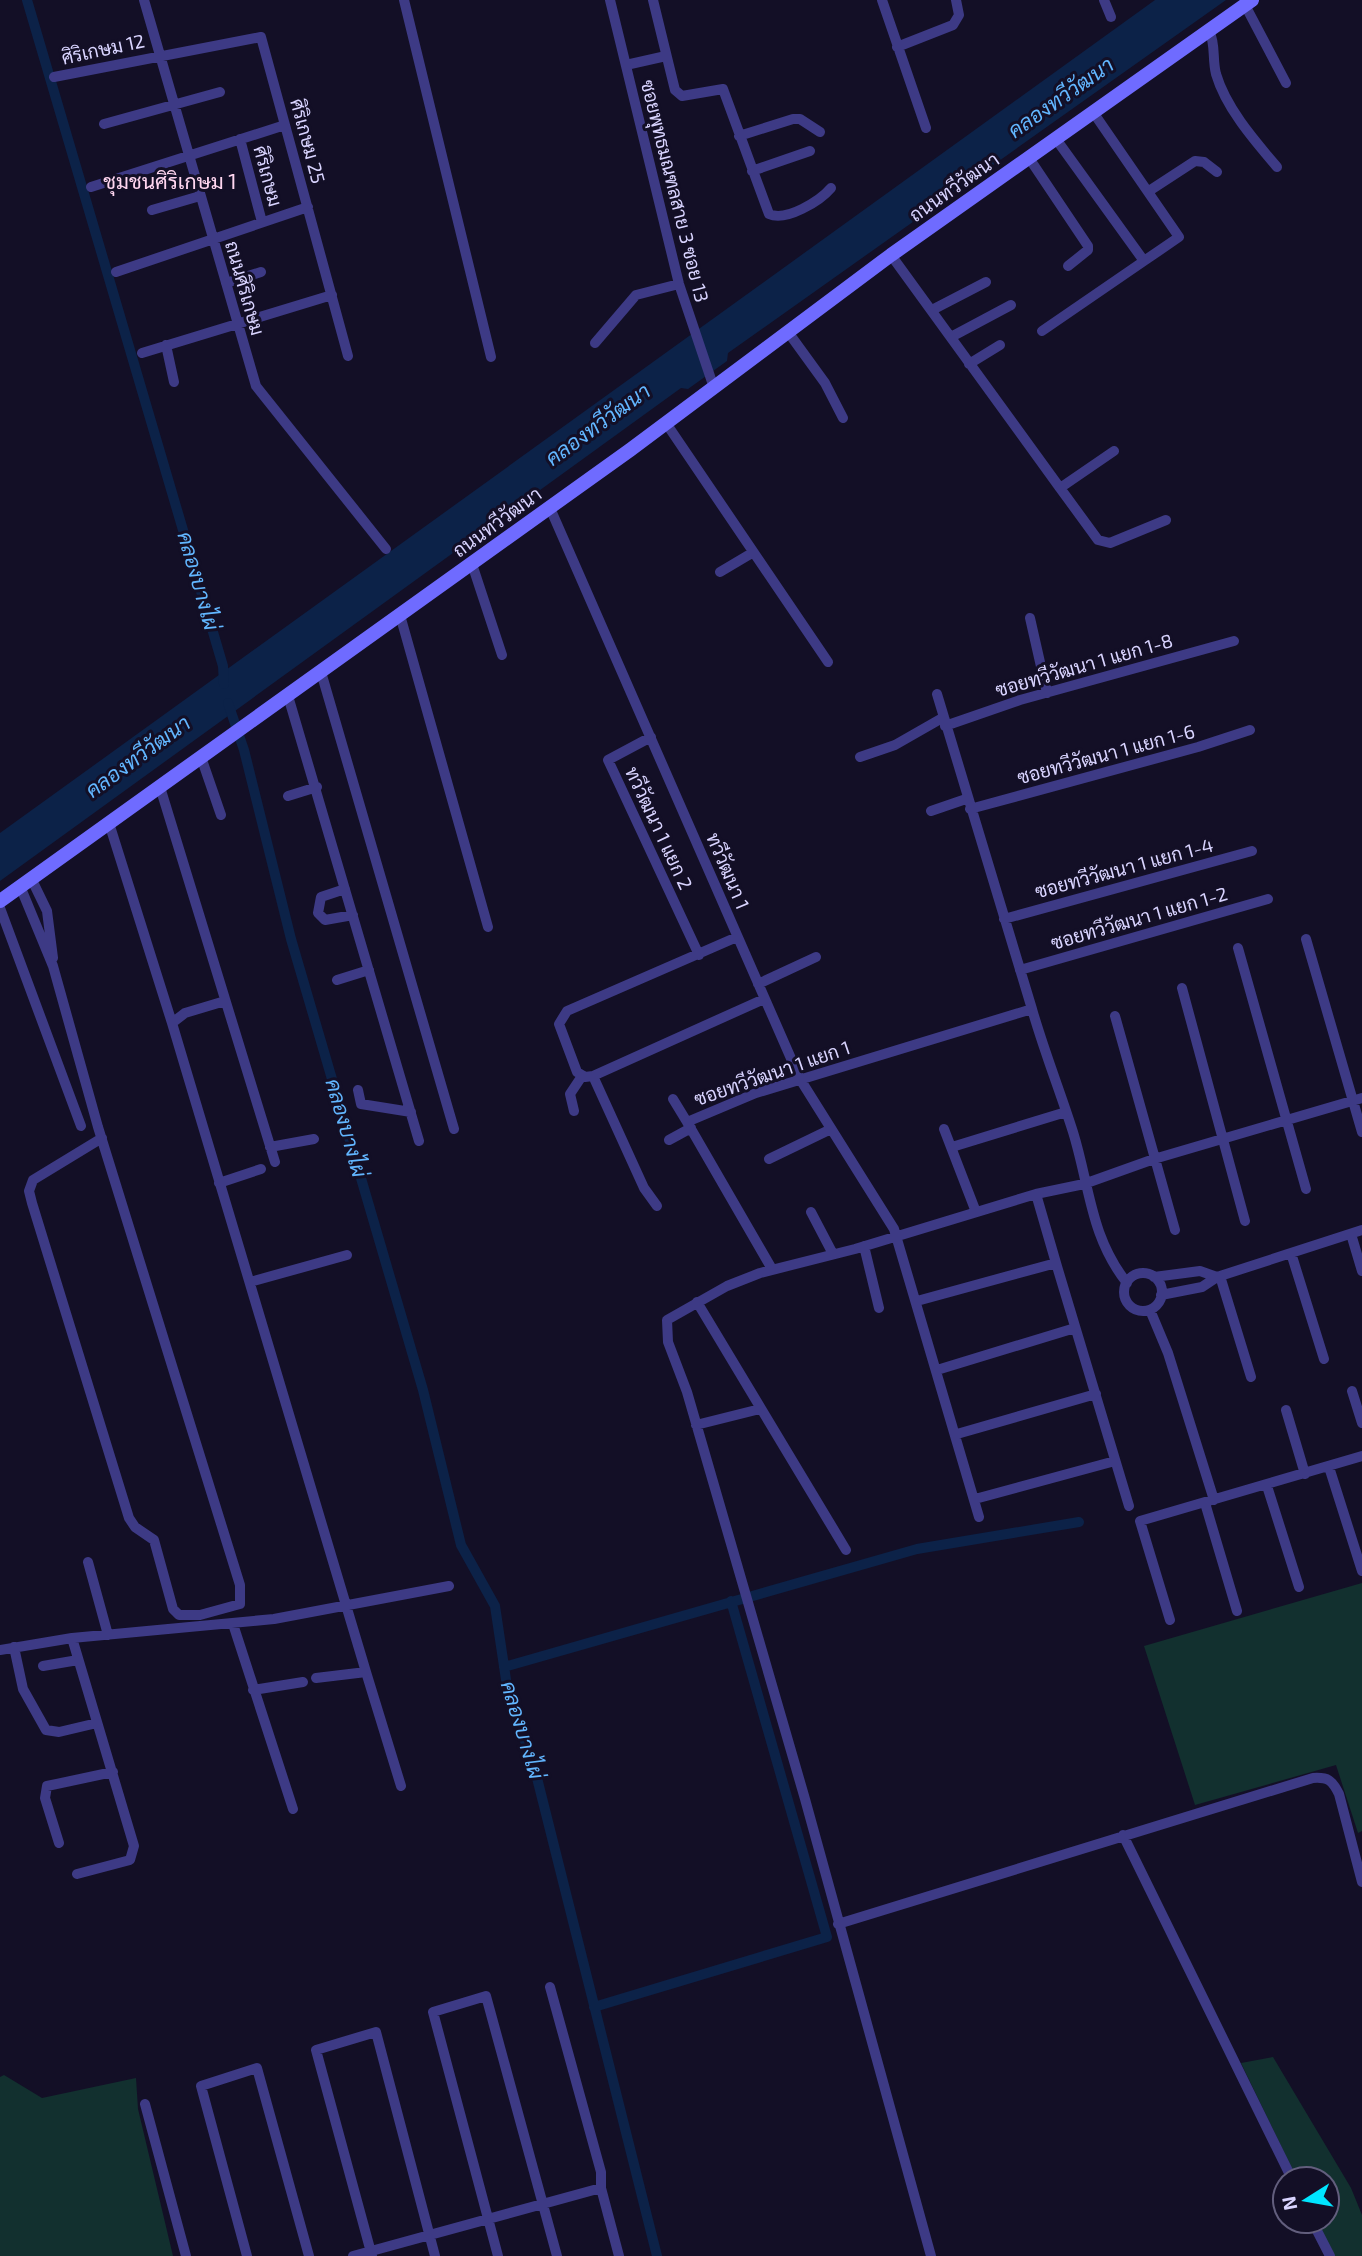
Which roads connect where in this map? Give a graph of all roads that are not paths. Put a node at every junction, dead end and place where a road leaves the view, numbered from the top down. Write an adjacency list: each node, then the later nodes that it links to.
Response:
1 (144, 0): 12 (street, ถนนศิริเกษม)
2 (404, 0): 61 (street)
3 (610, 0): 14 (street, ซอยพุทธมณฑลสาย 3 ซอย 13)
4 (653, 0): 13 (street)
5 (882, 0): 11 (street)
6 (956, 0): 11 (street)
7 (1104, 0): 9 (street)
8 (1249, 3): 10 (main road, ถนนทวีวัฒนา); 16 (street)
9 (1111, 17)
10 (1209, 30): 19 (main road, ถนนทวีวัฒนา); 30 (street)
11 (897, 47): 22 (street)
12 (159, 55): 15 (street, ศิริเกษม 12); 18 (street, ถนนศิริเกษม); 21 (street, ศิริเกษม 25)
13 (666, 56): 14 (street); 24 (street)
14 (626, 65): 48 (street, ซอยพุทธมณฑลสาย 3 ซอย 13)
15 (54, 77)
16 (1286, 83)
17 (220, 92): 18 (street)
18 (173, 103): 20 (street); 28 (street, ถนนศิริเกษม)
19 (1093, 113): 26 (main road, ถนนทวีวัฒนา); 35 (street)
20 (104, 124)
21 (285, 125): 25 (street); 37 (street, ศิริเกษม 25)
22 (926, 128)
23 (820, 132): 24 (street)
24 (739, 136): 31 (street)
25 (240, 139): 28 (street); 39 (street, ศิริเกษม)
26 (1056, 139): 29 (main road, ถนนทวีวัฒนา); 42 (street)
27 (810, 151): 31 (street)
28 (188, 156): 33 (street); 36 (street, ถนนศิริเกษม)
29 (1029, 158): 41 (main road, ถนนทวีวัฒนา); 43 (street)
30 (1277, 167)
31 (752, 171): 34 (street)
32 (1217, 172): 35 (street)
33 (91, 187)
34 (831, 188)
35 (1149, 191): 42 (street)
36 (200, 195): 38 (street); 40 (street, ถนนศิริเกษม)
37 (308, 206): 39 (street); 49 (street, ศิริเกษม 25)
38 (152, 210)
39 (262, 222): 40 (street)
40 (213, 239): 44 (street); 47 (street, ถนนศิริเกษม)
41 (891, 255): 51 (street); 54 (main road, ถนนทวีวัฒนา)
42 (1144, 261): 53 (street)
43 (1069, 265)
44 (116, 272)
45 (261, 272): 47 (street)
46 (986, 282): 51 (street)
47 (226, 283): 52 (street, ถนนศิริเกษม)
48 (679, 284): 56 (street); 64 (street, ซอยพุทธมณฑลสาย 3 ซอย 13)
49 (332, 295): 52 (street); 60 (street, ศิริเกษม 25)
50 (1011, 305): 55 (street)
51 (932, 310): 55 (street)
52 (238, 325): 57 (street); 71 (street, ถนนศิริเกษม)
53 (1042, 331)
54 (788, 332): 64 (main road, ถนนทวีวัฒนา); 65 (street)
55 (951, 337): 62 (street)
56 (595, 343)
57 (166, 345): 59 (street); 63 (street)
58 (1000, 345): 62 (street)
59 (142, 353)
60 (348, 356)
61 (491, 357)
62 (970, 365): 68 (street)
63 (174, 382)
64 (714, 388): 66 (main road, ถนนทวีวัฒนา)
65 (843, 418)
66 (666, 423): 69 (main road, ถนนทวีวัฒนา); 72 (street)
67 (1114, 451): 68 (street)
68 (1060, 488): 70 (street)
69 (550, 508): 73 (main road, ถนนทวีวัฒนา); 86 (street, ทวีวัฒนา 1)
70 (1166, 520)
71 (386, 549)
72 (752, 553): 74 (street); 79 (street)
73 (472, 564): 75 (main road, ถนนทวีวัฒนา); 78 (street)
74 (720, 572)
75 (400, 615): 80 (main road, ถนนทวีวัฒนา); 104 (street)
76 (1031, 618): 81 (street)
77 (1234, 640): 81 (street, ซอยทวีวัฒนา 1 แยก 1-8)
78 (502, 655)
79 (828, 662)
80 (321, 672): 83 (main road, ถนนทวีวัฒนา); 131 (street)
81 (1047, 693): 84 (street, ซอยทวีวัฒนา 1 แยก 1-8)
82 (937, 694): 84 (street)
83 (288, 696): 87 (main road, ถนนทวีวัฒนา); 90 (street)
84 (944, 721): 88 (street, ซอยทวีวัฒนา 1 แยก 1-8); 92 (street)
85 (1250, 730): 92 (street, ซอยทวีวัฒนา 1 แยก 1-6)
86 (651, 737): 105 (street, ทวีวัฒนา 1); 108 (street, ทวีวัฒนา 1 แยก 2)
87 (201, 757): 89 (main road, ถนนทวีวัฒนา); 94 (street)
88 (860, 757)
89 (160, 786): 95 (main road, ถนนทวีวัฒนา); 116 (street)
90 (317, 787): 91 (street); 98 (street)
91 (288, 796)
92 (968, 804): 93 (street, ซอยทวีวัฒนา 1 แยก 1-6); 103 (street)
93 (932, 811)
94 (221, 815)
95 (108, 823): 97 (main road, ถนนทวีวัฒนา); 119 (street)
96 (1252, 851): 103 (street, ซอยทวีวัฒนา 1 แยก 1-4)
97 (26, 882): 100 (main road, ถนนทวีวัฒนา); 135 (street)
98 (345, 889): 102 (street); 102 (street)
99 (1268, 900): 111 (street, ซอยทวีวัฒนา 1 แยก 1-2)
100 (0, 901)
101 (0, 908): 130 (street)
102 (353, 915): 110 (street)
103 (1004, 919): 111 (street)
104 (488, 927)
105 (737, 937): 108 (street); 113 (street, ทวีวัฒนา 1)
106 (1306, 939): 124 (street)
107 (1238, 948): 128 (street)
108 (699, 955): 120 (street)
109 (816, 957): 113 (street)
110 (369, 970): 112 (street); 126 (street)
111 (1020, 970): 117 (street)
112 (337, 981)
113 (758, 984): 115 (street, ทวีวัฒนา 1)
114 (1182, 988): 137 (street)
115 (764, 999): 120 (street); 121 (street, ทวีวัฒนา 1)
116 (225, 1001): 119 (street); 140 (street)
117 (1032, 1009): 121 (street, ซอยทวีวัฒนา 1 แยก 1); 127 (street)
118 (1115, 1016): 143 (street)
119 (172, 1023): 146 (street)
120 (588, 1076): 125 (street); 150 (street)
121 (800, 1079): 129 (street, ซอยทวีวัฒนา 1 แยก 1); 133 (street, ทวีวัฒนา 1)
122 (358, 1090): 126 (street)
123 (673, 1099): 129 (street)
124 (1358, 1100): 128 (street); 134 (street)
125 (574, 1111)
126 (411, 1112): 139 (street)
127 (1066, 1112): 141 (street); 147 (street)
128 (1286, 1120): 137 (street); 148 (street)
129 (689, 1125): 138 (street); 163 (street, ซอยทวีวัฒนา 1 แยก 1)
130 (81, 1126)
131 (454, 1129)
132 (944, 1129): 141 (street)
133 (829, 1130): 142 (street); 157 (street, ทวีวัฒนา 1)
134 (1362, 1132)
135 (102, 1138): 135 (street)
136 (314, 1139): 140 (street)
137 (1222, 1139): 143 (street); 153 (street)
138 (668, 1140)
139 (419, 1141)
140 (270, 1146): 144 (street)
141 (951, 1146): 152 (street)
142 (769, 1158)
143 (1154, 1159): 147 (street); 154 (street)
144 (275, 1162)
145 (261, 1169): 146 (street)
146 (219, 1183): 167 (street)
147 (1084, 1184): 149 (street); 168 (street)
148 (1306, 1189)
149 (1035, 1194): 152 (street); 162 (street)
150 (657, 1206)
151 (811, 1212): 160 (street)
152 (976, 1212): 157 (street)
153 (1245, 1221)
154 (1175, 1230)
155 (1362, 1230): 156 (street)
156 (1351, 1234): 159 (street); 164 (street)
157 (895, 1236): 158 (street); 171 (street, ทวีวัฒนา 1)
158 (863, 1246): 160 (street); 172 (street)
159 (1291, 1253): 166 (street); 175 (street)
160 (833, 1254): 163 (street)
161 (347, 1255): 167 (street)
162 (1056, 1263): 171 (street); 174 (street)
163 (772, 1269): 170 (street)
164 (1362, 1270)
165 (1154, 1277): 166 (street); 168 (street); 169 (street)
166 (1219, 1277): 169 (street); 177 (street)
167 (250, 1282): 199 (street)
168 (1127, 1283): 173 (street)
169 (1161, 1294): 173 (street)
170 (697, 1301): 180 (street); 183 (street)
171 (917, 1301): 176 (street, ทวีวัฒนา 1)
172 (880, 1308)
173 (1150, 1310): 191 (street)
174 (1076, 1328): 176 (street); 179 (street)
175 (1324, 1359)
176 (937, 1370): 184 (street, ทวีวัฒนา 1)
177 (1251, 1377)
178 (1352, 1391): 182 (street)
179 (1096, 1394): 184 (street); 186 (street)
180 (760, 1409): 183 (street); 194 (street)
181 (1286, 1410): 188 (street)
182 (1362, 1423)
183 (696, 1425): 221 (street)
184 (957, 1434): 190 (street, ทวีวัฒนา 1)
185 (1362, 1456): 187 (street)
186 (1115, 1461): 190 (street); 192 (street)
187 (1329, 1467): 188 (street); 196 (street)
188 (1305, 1474): 189 (street)
189 (1267, 1486): 191 (street); 198 (street)
190 (975, 1499): 193 (street, ทวีวัฒนา 1)
191 (1209, 1502): 200 (street); 201 (street)
192 (1129, 1506)
193 (979, 1517)
194 (846, 1549)
195 (88, 1562): 203 (street)
196 (1362, 1571)
197 (449, 1586): 199 (street)
198 (1299, 1587)
199 (346, 1606): 202 (street); 209 (street)
200 (1237, 1611)
201 (1170, 1620)
202 (233, 1624): 203 (street); 212 (street)
203 (108, 1635): 204 (street)
204 (72, 1638): 205 (street); 207 (street)
205 (14, 1647): 206 (street); 213 (street)
206 (0, 1650)
207 (78, 1660): 208 (street); 213 (street)
208 (43, 1666)
209 (366, 1672): 210 (street); 215 (street)
210 (316, 1678)
211 (303, 1682): 212 (street)
212 (253, 1690): 216 (street)
213 (97, 1723): 214 (street)
214 (113, 1772): 218 (street); 219 (street)
215 (401, 1786)
216 (293, 1809)
217 (1123, 1835): 220 (street); 221 (street); 224 (street)
218 (59, 1843)
219 (77, 1874)
220 (1362, 1882)
221 (838, 1924): 239 (street)
222 (551, 1987): 225 (street)
223 (145, 2104): 231 (street)
224 (1285, 2165)
225 (601, 2188): 226 (street); 238 (street)
226 (543, 2204): 227 (street); 227 (street); 237 (street)
227 (488, 2220): 228 (street); 236 (street)
228 (429, 2235): 230 (street); 230 (street); 235 (street)
229 (1319, 2235): 240 (street)
230 (372, 2254): 234 (street)
231 (186, 2256)
232 (247, 2256): 233 (street)
233 (309, 2256)
234 (353, 2256)
235 (435, 2256)
236 (498, 2256)
237 (557, 2256)
238 (619, 2256)
239 (931, 2256)
240 (1330, 2256)

